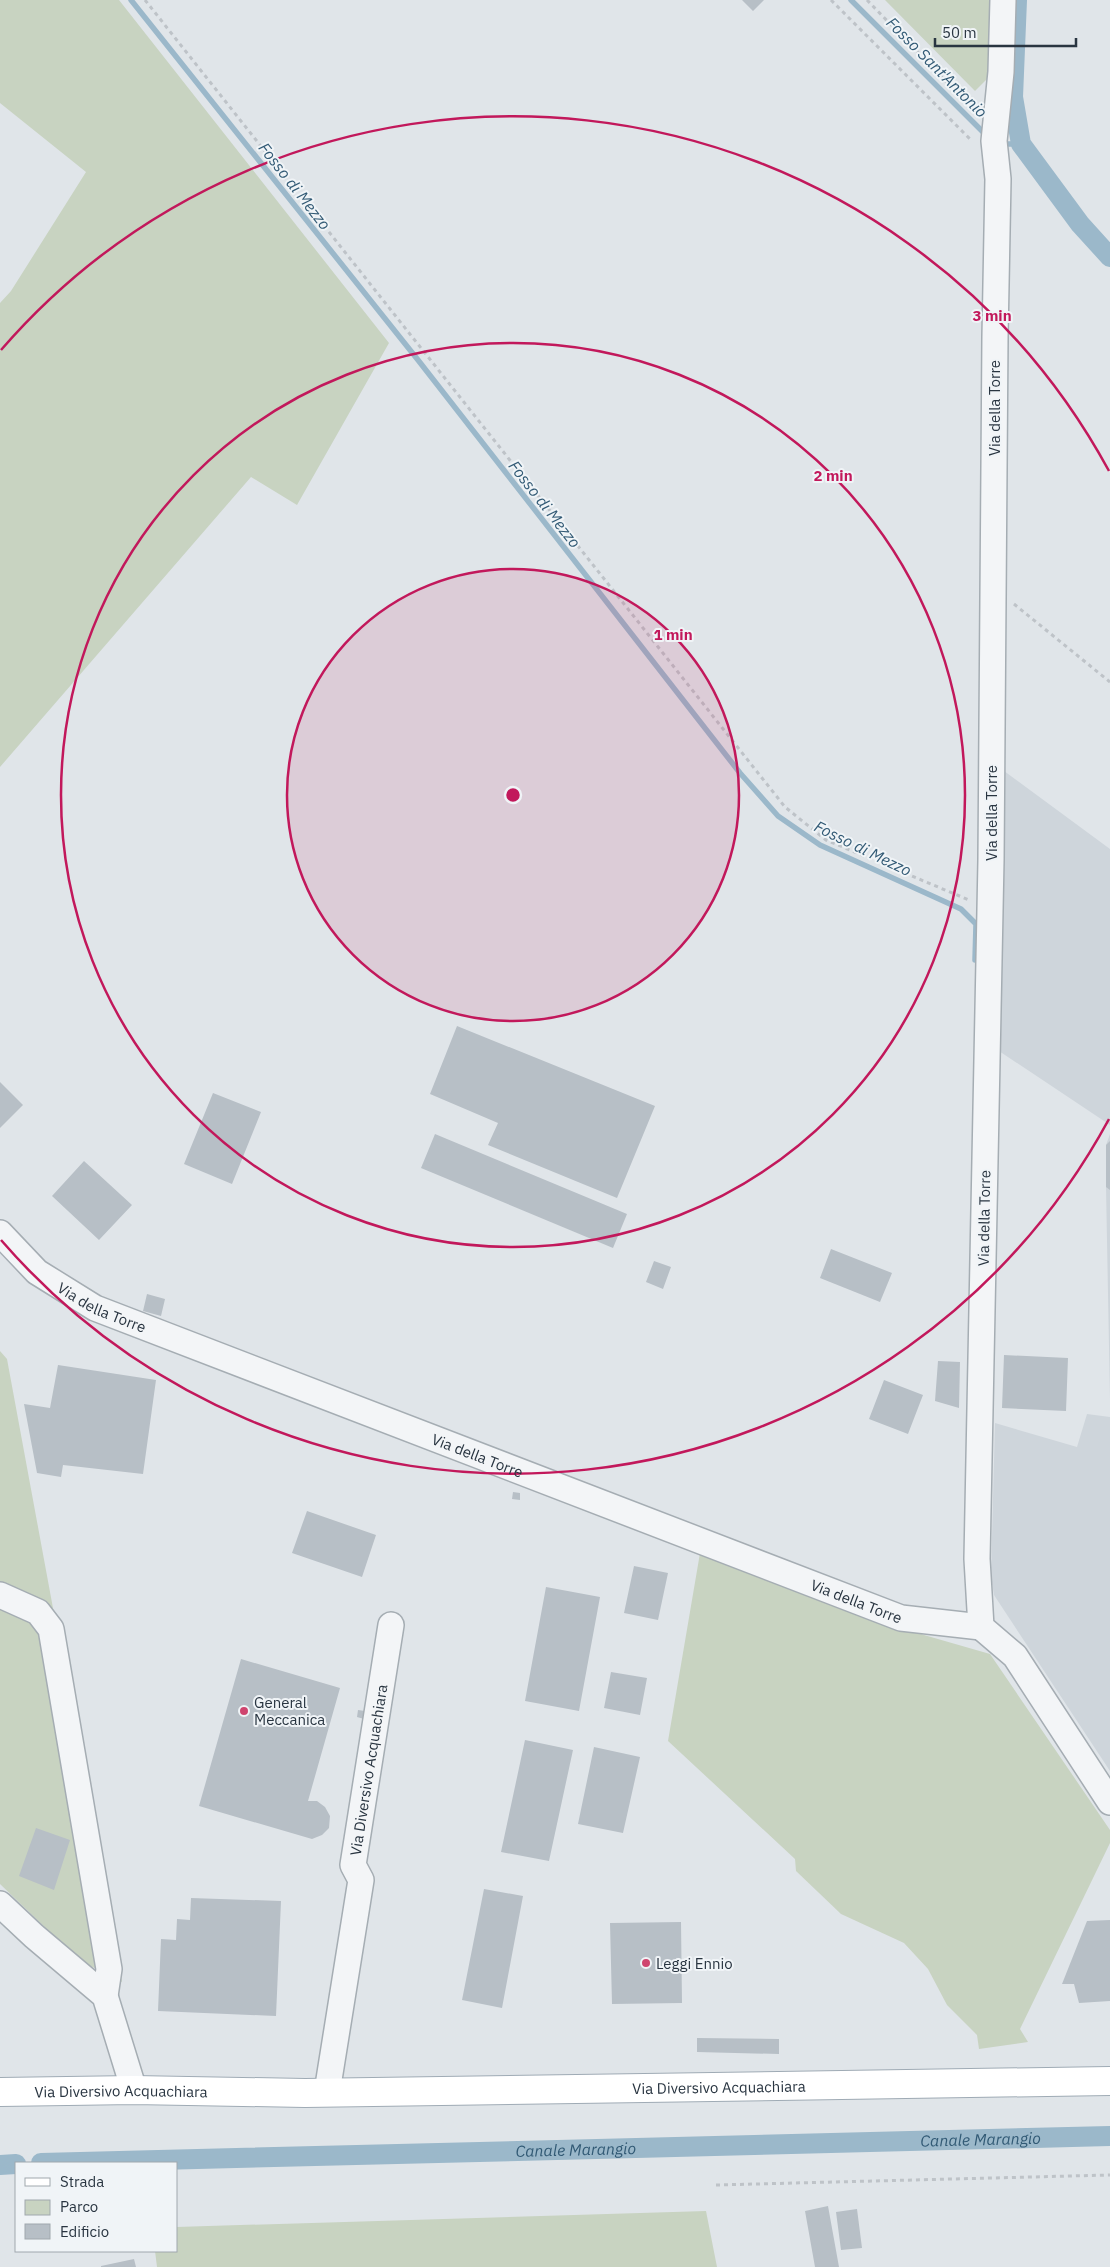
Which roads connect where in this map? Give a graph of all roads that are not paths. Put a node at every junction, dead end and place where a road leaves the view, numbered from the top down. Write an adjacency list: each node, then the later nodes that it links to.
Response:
1 (1003, 0): 5 (street, Via della Torre)
2 (0, 1233): 5 (street, Via della Torre)
3 (0, 1595): 8 (street)
4 (392, 1625): 12 (street, Via Diversivo Acquachiara)
5 (981, 1627): 6 (street)
6 (1110, 1802)
7 (0, 1904): 8 (street)
8 (106, 1996): 10 (street)
9 (1110, 2080): 12 (main road, Via Diversivo Acquachiara)
10 (134, 2090): 11 (main road, Via Diversivo Acquachiara); 12 (main road, Via Diversivo Acquachiara)
11 (2, 2091)
12 (327, 2092)

